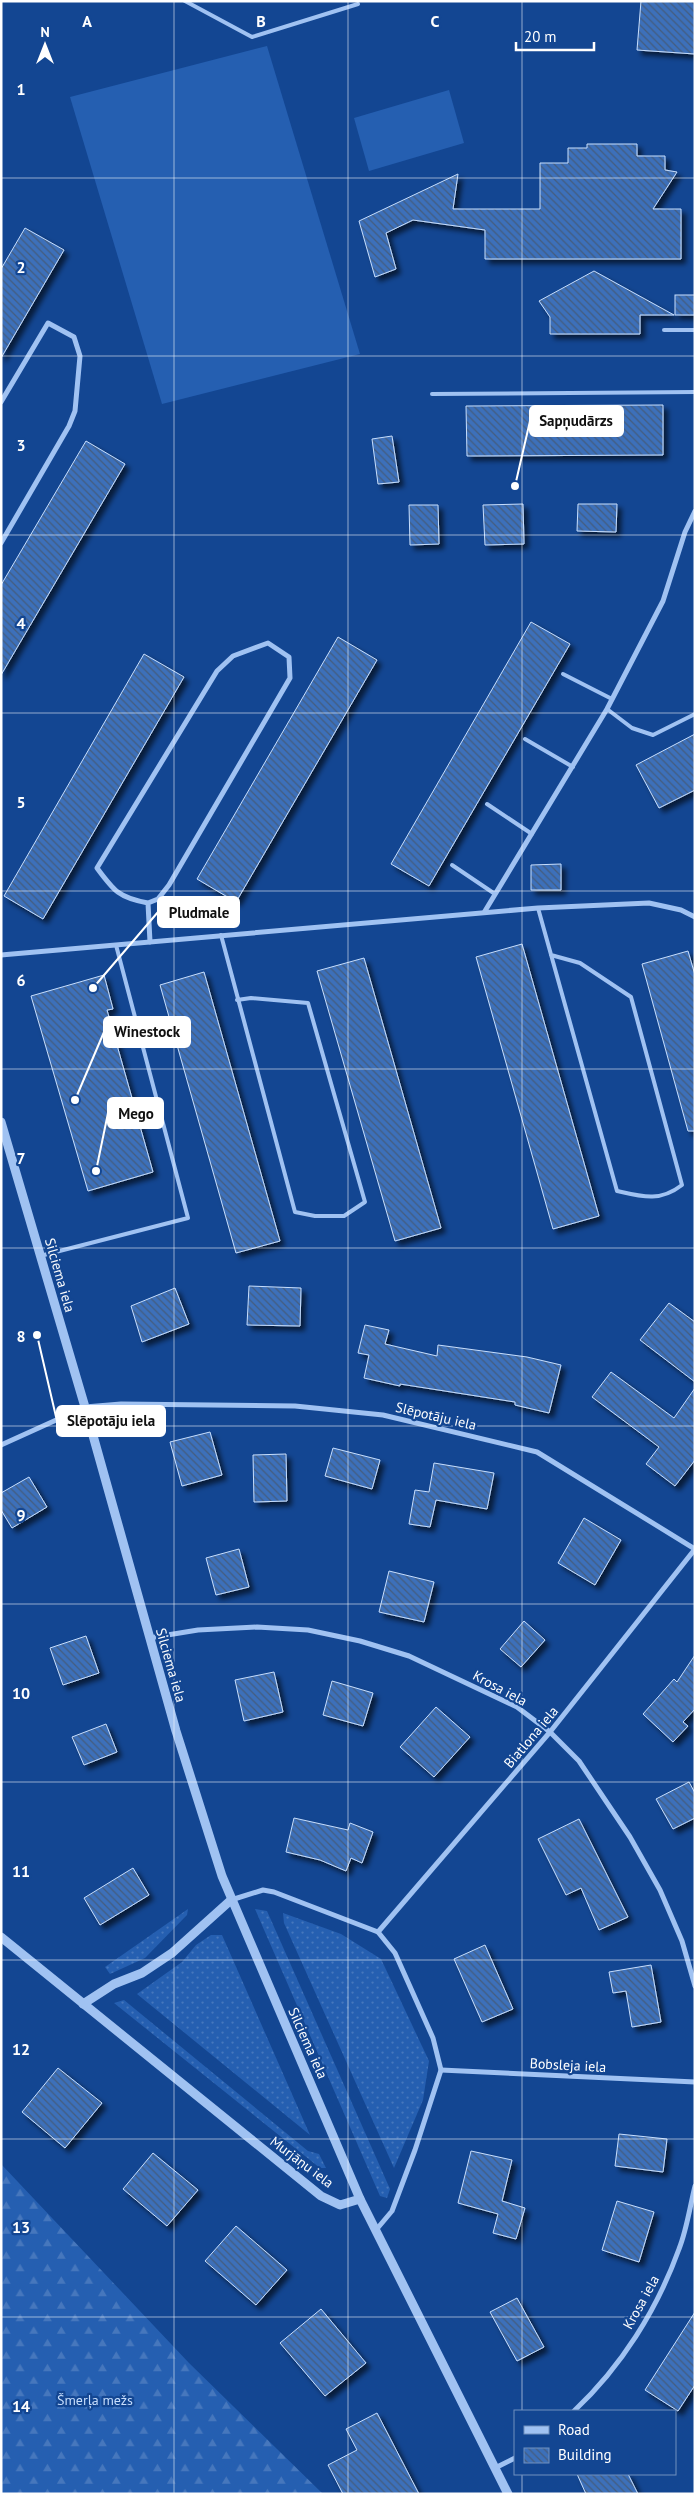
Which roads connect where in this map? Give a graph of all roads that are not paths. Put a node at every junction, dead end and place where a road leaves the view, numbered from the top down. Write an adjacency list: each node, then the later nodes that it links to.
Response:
1 (185, 1): 2 (lane)
2 (358, 4)
3 (664, 330): 4 (lane)
4 (695, 330)
5 (695, 392): 6 (lane)
6 (432, 394)
7 (1, 402): 9 (street)
8 (695, 511): 11 (street)
9 (1, 543)
10 (563, 674): 11 (lane)
11 (612, 699): 12 (street)
12 (607, 709): 13 (lane); 15 (street)
13 (695, 714)
14 (525, 740): 15 (lane)
15 (573, 767): 17 (street)
16 (487, 804): 17 (lane)
17 (532, 834): 19 (street)
18 (452, 865): 19 (lane)
19 (495, 894): 22 (street)
20 (148, 903): 20 (street); 25 (street)
21 (538, 908): 22 (street); 23 (street); 28 (lane)
22 (485, 911): 24 (street)
23 (695, 917)
24 (221, 935): 25 (street); 29 (lane)
25 (150, 942): 26 (street)
26 (116, 945): 27 (street); 31 (lane)
27 (1, 955)
28 (551, 956): 28 (lane)
29 (237, 1000): 29 (lane)
30 (1, 1122): 31 (street, Silciema iela)
31 (40, 1256): 32 (street, Silciema iela)
32 (85, 1407): 33 (street, Slēpotāju iela); 34 (street, Slēpotāju iela); 35 (street, Silciema iela)
33 (1, 1444)
34 (695, 1549): 36 (street, Biatlona iela)
35 (149, 1638): 36 (street, Krosa iela); 37 (street, Silciema iela)
36 (550, 1732): 38 (street, Biatlona iela); 40 (street, Krosa iela)
37 (231, 1900): 38 (street); 41 (street); 45 (street, Silciema iela)
38 (378, 1932): 42 (street)
39 (1, 1937): 41 (street, Murjāņu iela)
40 (695, 1986)
41 (83, 2004): 45 (street, Murjāņu iela)
42 (441, 2070): 43 (street, Bobsleja iela); 46 (street)
43 (695, 2082)
44 (695, 2186): 47 (street, Krosa iela)
45 (360, 2199): 46 (street)
46 (376, 2230): 49 (street)
47 (575, 2410)
48 (514, 2458): 49 (street)
49 (495, 2468): 50 (street)
50 (508, 2494)

